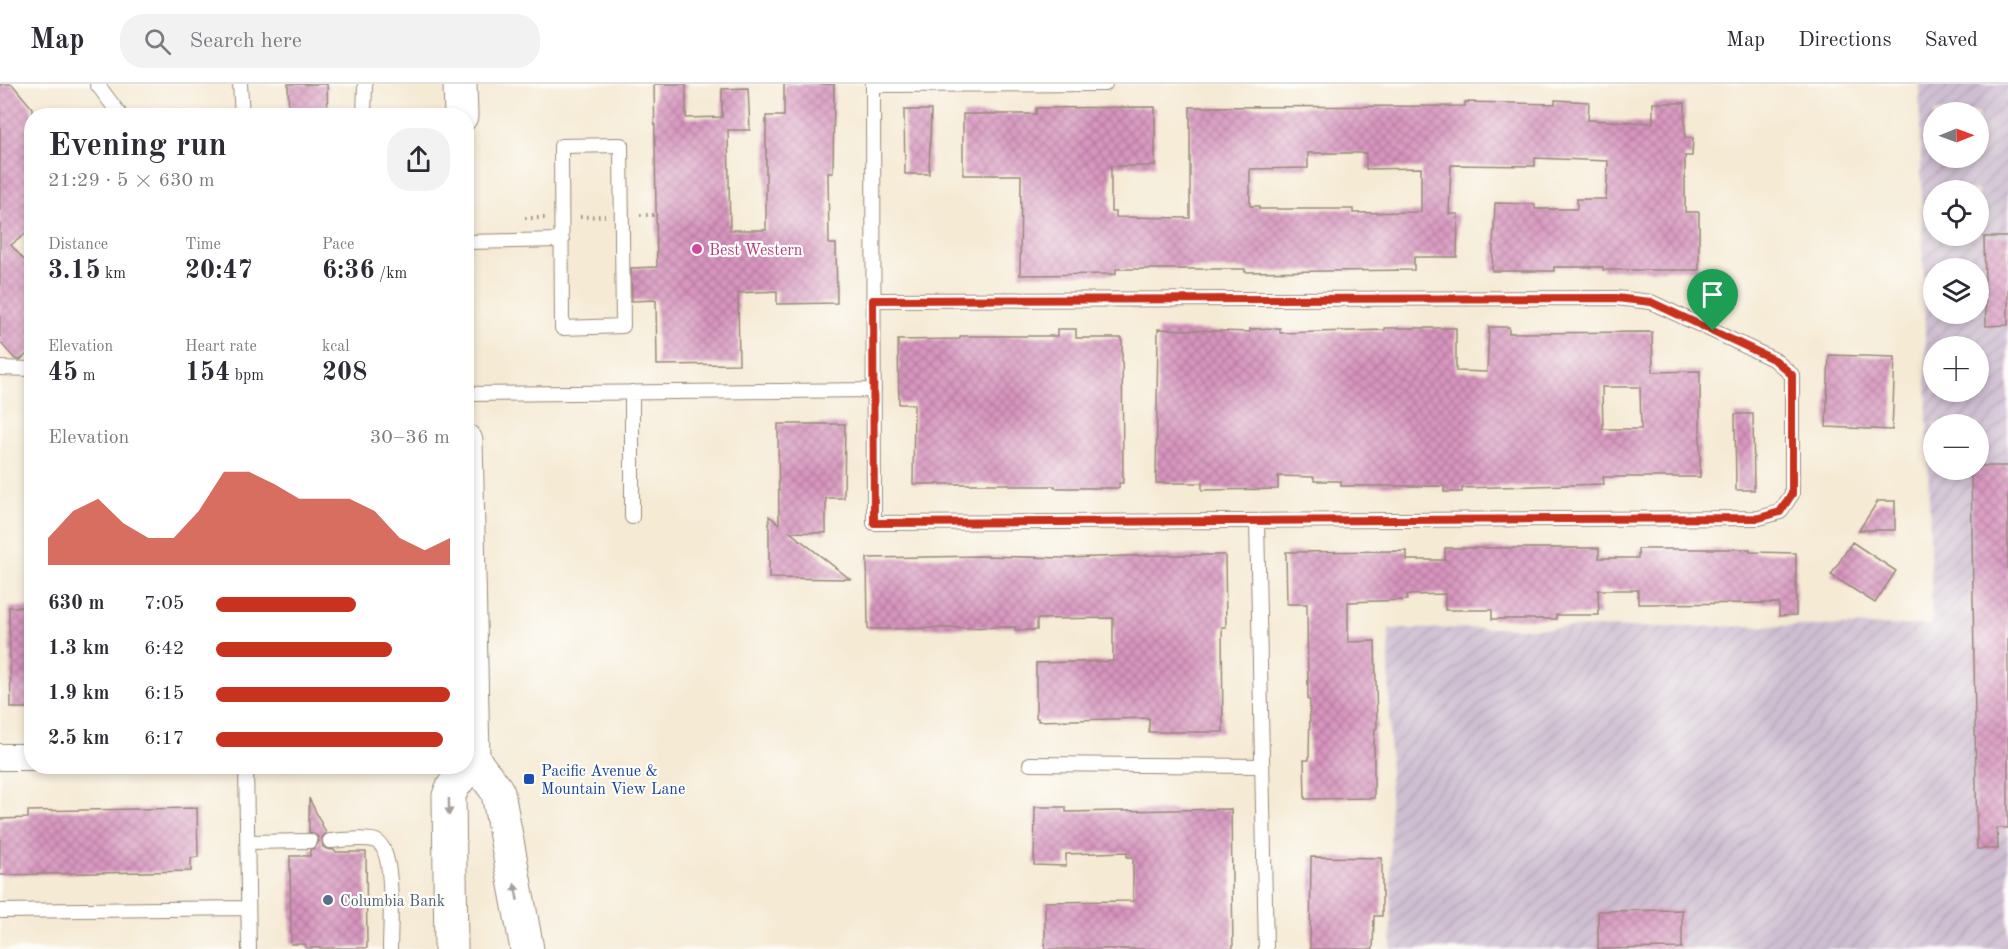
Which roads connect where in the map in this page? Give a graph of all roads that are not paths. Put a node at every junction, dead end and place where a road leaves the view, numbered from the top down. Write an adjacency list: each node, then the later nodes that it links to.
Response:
1 (97, 84): 7 (lane)
2 (240, 84): 8 (lane)
3 (365, 84): 9 (lane)
4 (460, 84): 10 (highway)
5 (1105, 84): 6 (lane)
6 (873, 85): 13 (lane)
7 (116, 108)
8 (242, 108)
9 (364, 108)
10 (461, 108)
11 (562, 240): 11 (lane); 12 (lane)
12 (474, 243)
13 (873, 300): 16 (lane); 20 (lane)
14 (0, 368): 15 (lane)
15 (24, 369)
16 (874, 390): 17 (lane); 20 (lane)
17 (632, 392): 18 (lane); 19 (lane)
18 (474, 394)
19 (632, 517)
20 (1257, 521): 25 (lane)
21 (0, 757): 22 (street)
22 (24, 757)
23 (474, 762): 36 (highway, one-way to 23)
24 (1030, 764): 25 (lane)
25 (1262, 766): 37 (lane)
26 (246, 774): 30 (lane)
27 (463, 774): 35 (highway, one-way to 35)
28 (310, 841): 30 (lane)
29 (330, 841): 34 (lane)
30 (248, 842): 31 (lane)
31 (248, 908): 32 (lane); 33 (lane)
32 (0, 911)
33 (249, 949)
34 (390, 949)
35 (451, 949)
36 (527, 949)
37 (1266, 949)

